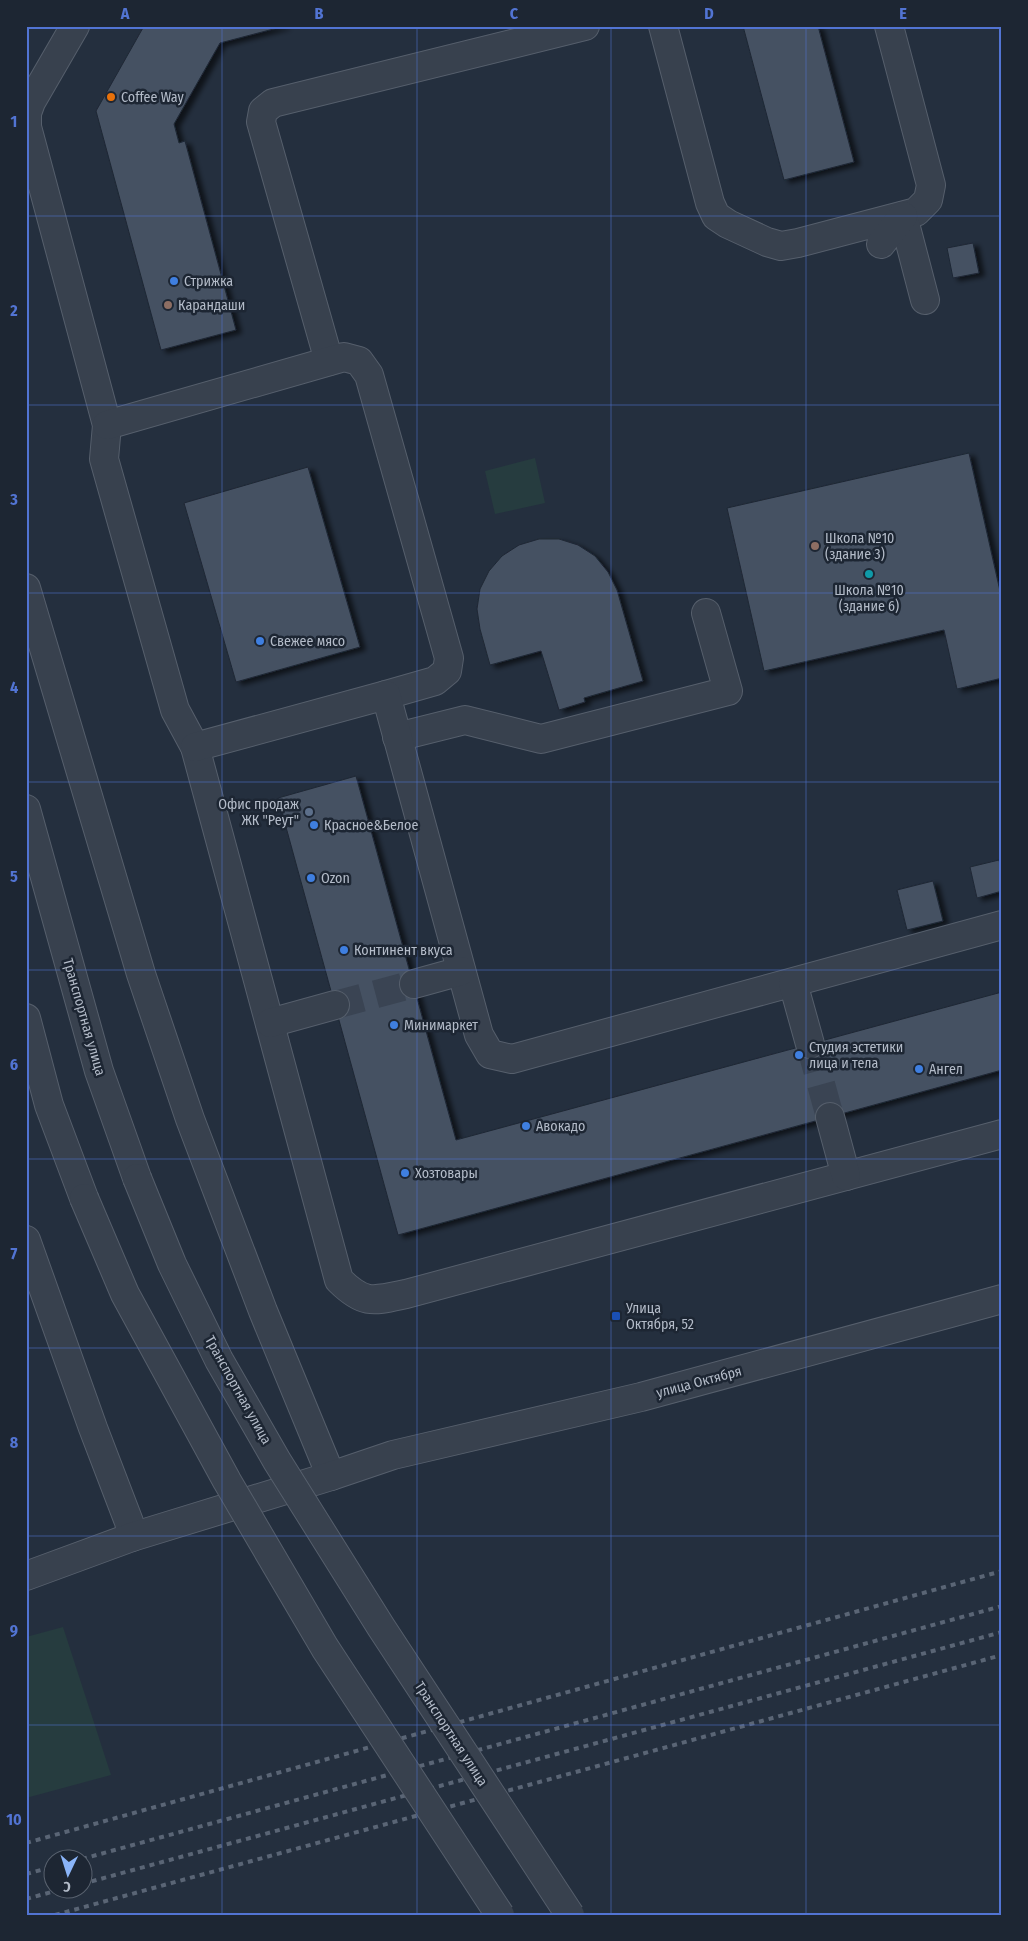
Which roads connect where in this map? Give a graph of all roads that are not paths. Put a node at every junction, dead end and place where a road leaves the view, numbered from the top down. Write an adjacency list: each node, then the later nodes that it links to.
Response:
1 (75, 26): 9 (street)
2 (585, 26): 8 (street)
3 (663, 26): 5 (street)
4 (889, 26): 5 (street)
5 (903, 216): 6 (street); 7 (street)
6 (881, 244)
7 (925, 300)
8 (329, 361): 9 (street); 12 (street)
9 (107, 424): 14 (street)
10 (26, 588): 29 (street)
11 (706, 613): 13 (street)
12 (386, 695): 13 (street); 14 (street)
13 (397, 737): 17 (street)
14 (195, 747): 22 (street)
15 (26, 809): 33 (street, Транспортная улица, bridge)
16 (1002, 925): 18 (street)
17 (461, 971): 18 (street); 19 (street)
18 (793, 983): 23 (street)
19 (414, 984)
20 (335, 1005): 22 (street)
21 (26, 1018): 32 (street, bridge)
22 (270, 1023): 26 (street)
23 (810, 1044)
24 (830, 1117): 26 (street)
25 (1002, 1134): 26 (street)
26 (846, 1176)
27 (26, 1240): 30 (street)
28 (1002, 1299): 29 (street, улица Октября)
29 (331, 1476): 30 (street, улица Октября)
30 (132, 1538): 31 (street, улица Октября)
31 (26, 1576)
32 (500, 1915)
33 (570, 1915)

